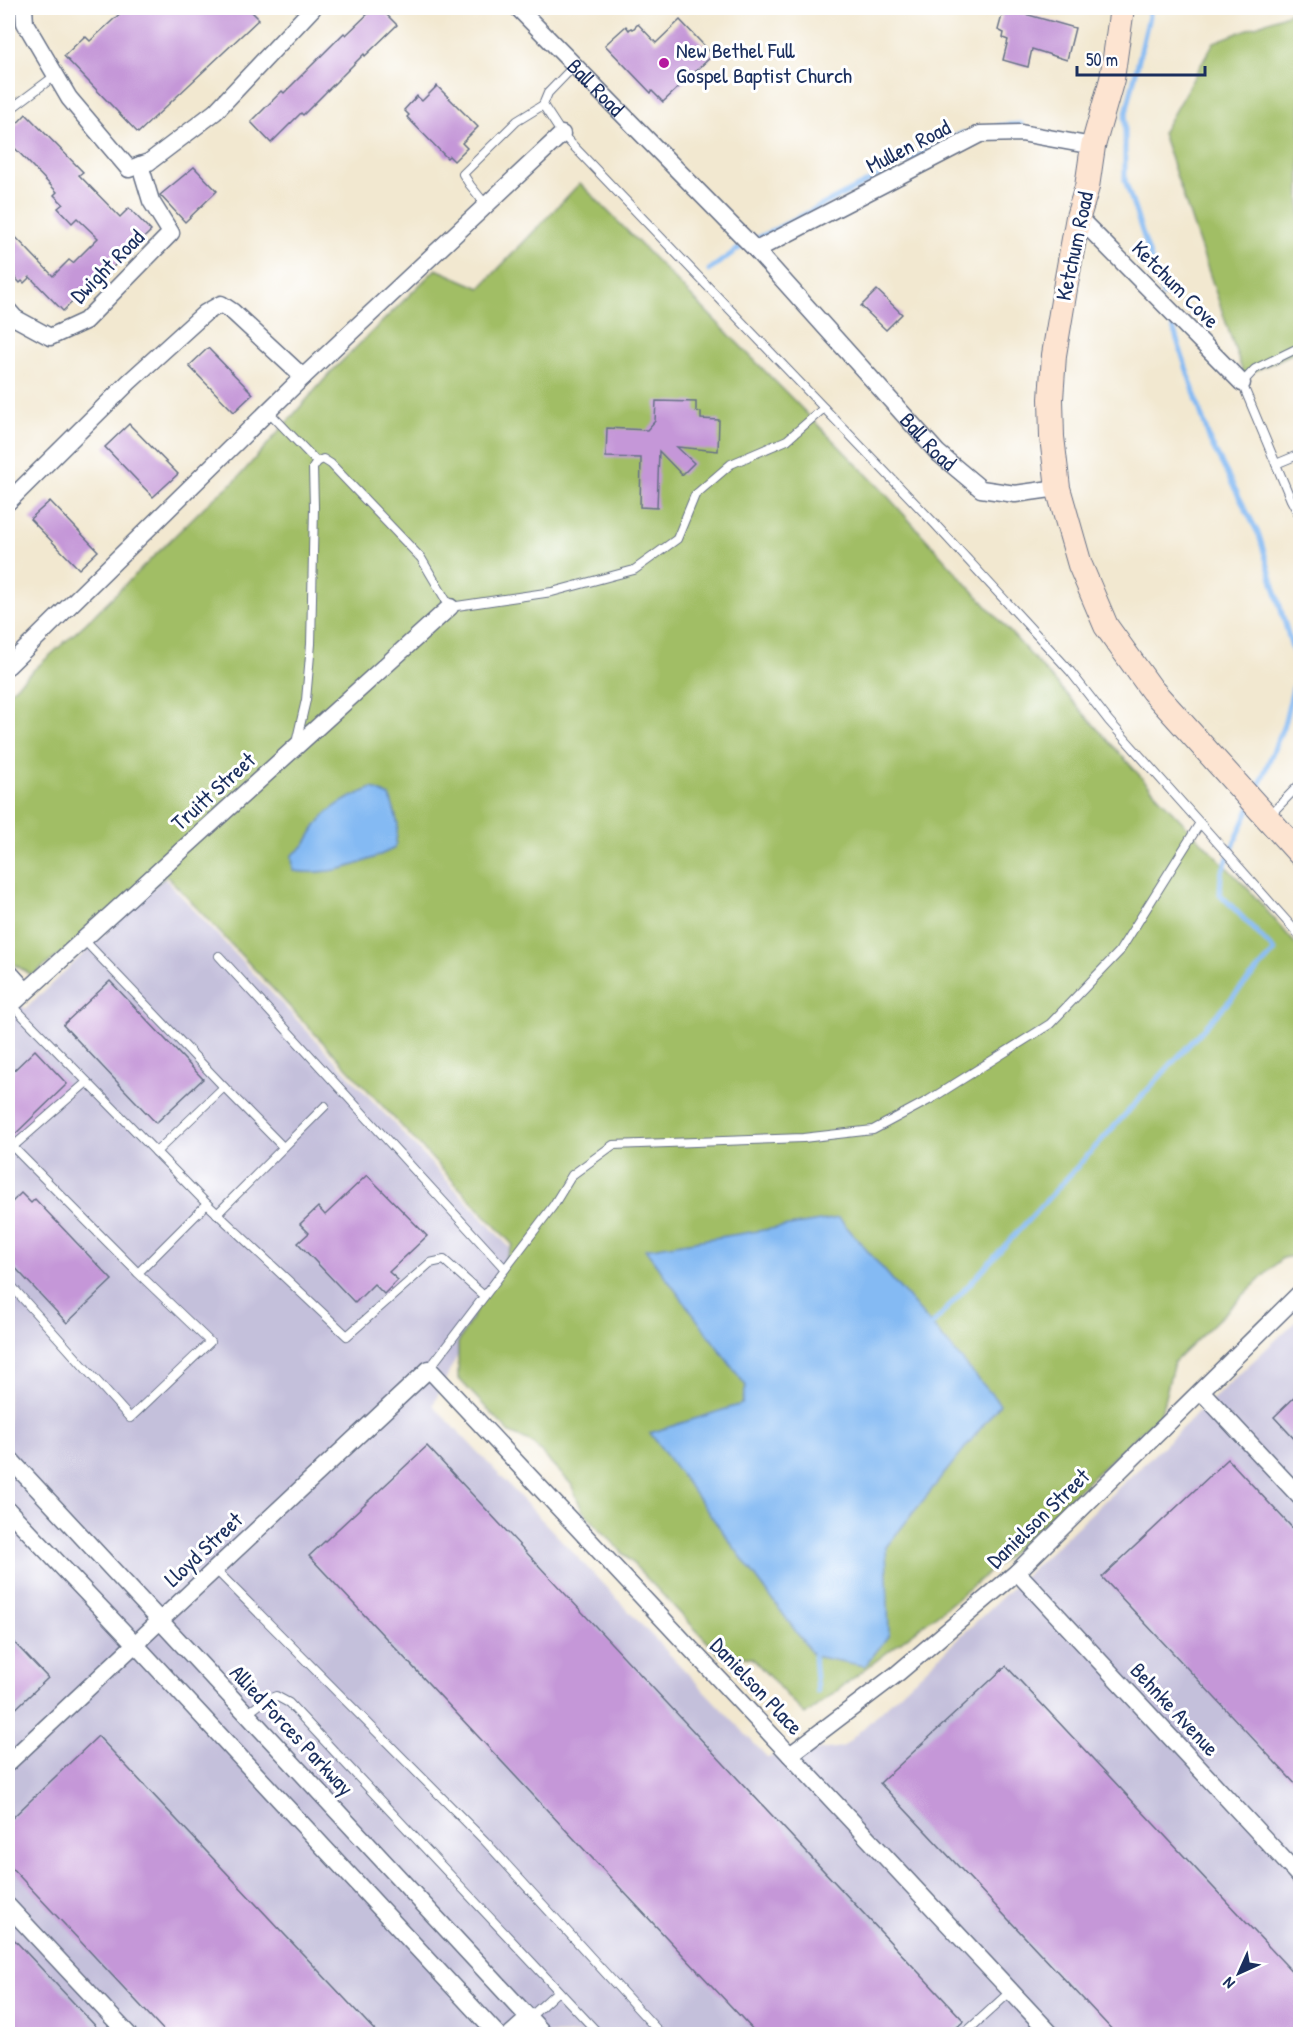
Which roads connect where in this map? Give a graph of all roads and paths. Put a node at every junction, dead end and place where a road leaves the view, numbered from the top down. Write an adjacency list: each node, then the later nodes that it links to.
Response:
1 (24, 8): 6 (street)
2 (313, 8): 11 (street)
3 (518, 8): 5 (street, Ball Road)
4 (1122, 8): 10 (main road, Ketchum Road)
5 (575, 64): 7 (lane); 14 (street, Ball Road)
6 (56, 75): 8 (lane); 11 (street)
7 (543, 105): 9 (lane); 12 (lane)
8 (8, 111)
9 (562, 134): 12 (street); 19 (lane)
10 (1093, 146): 13 (main road, Ketchum Road); 14 (street, Mullen Road)
11 (140, 165): 15 (street, Dwight Road)
12 (486, 205): 17 (street)
13 (1078, 217): 18 (street, Ketchum Cove); 24 (main road, Ketchum Road)
14 (750, 244): 24 (street, Ball Road)
15 (8, 310)
16 (1300, 347): 18 (lane)
17 (303, 377): 20 (street); 25 (street)
18 (1242, 383): 23 (lane)
19 (824, 408): 27 (lane); 32 (lane)
20 (268, 411): 22 (lane); 28 (street)
21 (1300, 454): 23 (lane)
22 (317, 462): 27 (lane); 29 (lane)
23 (1276, 464): 26 (lane)
24 (1058, 488): 31 (main road)
25 (8, 502)
26 (1300, 517)
27 (450, 607): 29 (street, Truitt Street)
28 (8, 666)
29 (296, 746): 35 (street, Truitt Street)
30 (1300, 784): 31 (lane)
31 (1258, 807): 33 (main road)
32 (1200, 823): 34 (lane); 48 (lane)
33 (1300, 854)
34 (1300, 936)
35 (83, 939): 38 (street, Truitt Street); 41 (lane)
36 (219, 956): 48 (lane)
37 (8, 971): 38 (street)
38 (25, 990): 39 (street, Truitt Street)
39 (9, 1006): 40 (lane)
40 (87, 1082): 44 (lane); 45 (lane)
41 (224, 1087): 43 (lane); 45 (lane)
42 (325, 1106): 43 (lane)
43 (283, 1147): 47 (lane)
44 (10, 1149): 49 (lane)
45 (156, 1152): 46 (lane)
46 (207, 1204): 47 (lane); 49 (lane)
47 (217, 1214): 52 (lane)
48 (505, 1269): 52 (lane)
49 (138, 1273): 50 (lane)
50 (8, 1282)
51 (1300, 1293): 54 (street, Danielson Street)
52 (484, 1296): 53 (lane)
53 (429, 1369): 58 (street, Lloyd Street); 63 (street, Danielson Place)
54 (1201, 1391): 56 (street); 59 (street, Danielson Street)
55 (8, 1457): 60 (street, Allied Forces Parkway)
56 (1300, 1497)
57 (8, 1510): 61 (street)
58 (215, 1569): 60 (street, Lloyd Street); 75 (lane)
59 (1017, 1572): 63 (street, Danielson Street); 65 (street, Behnke Avenue)
60 (160, 1620): 61 (street, Lloyd Street); 62 (street, Allied Forces Parkway)
61 (135, 1644): 64 (street, Lloyd Street); 71 (street)
62 (247, 1714): 67 (lane); 69 (street, Allied Forces Parkway)
63 (790, 1755): 68 (street, Danielson Place)
64 (8, 1763)
65 (1300, 1877)
66 (8, 1906): 70 (street)
67 (558, 1991): 69 (lane); 74 (lane)
68 (1011, 1991): 76 (lane); 77 (street, Danielson Place)
69 (529, 2018): 72 (street); 73 (street, Allied Forces Parkway)
70 (128, 2034)
71 (496, 2034)
72 (511, 2034)
73 (544, 2034)
74 (599, 2034)
75 (661, 2034)
76 (964, 2034)
77 (1051, 2034)

